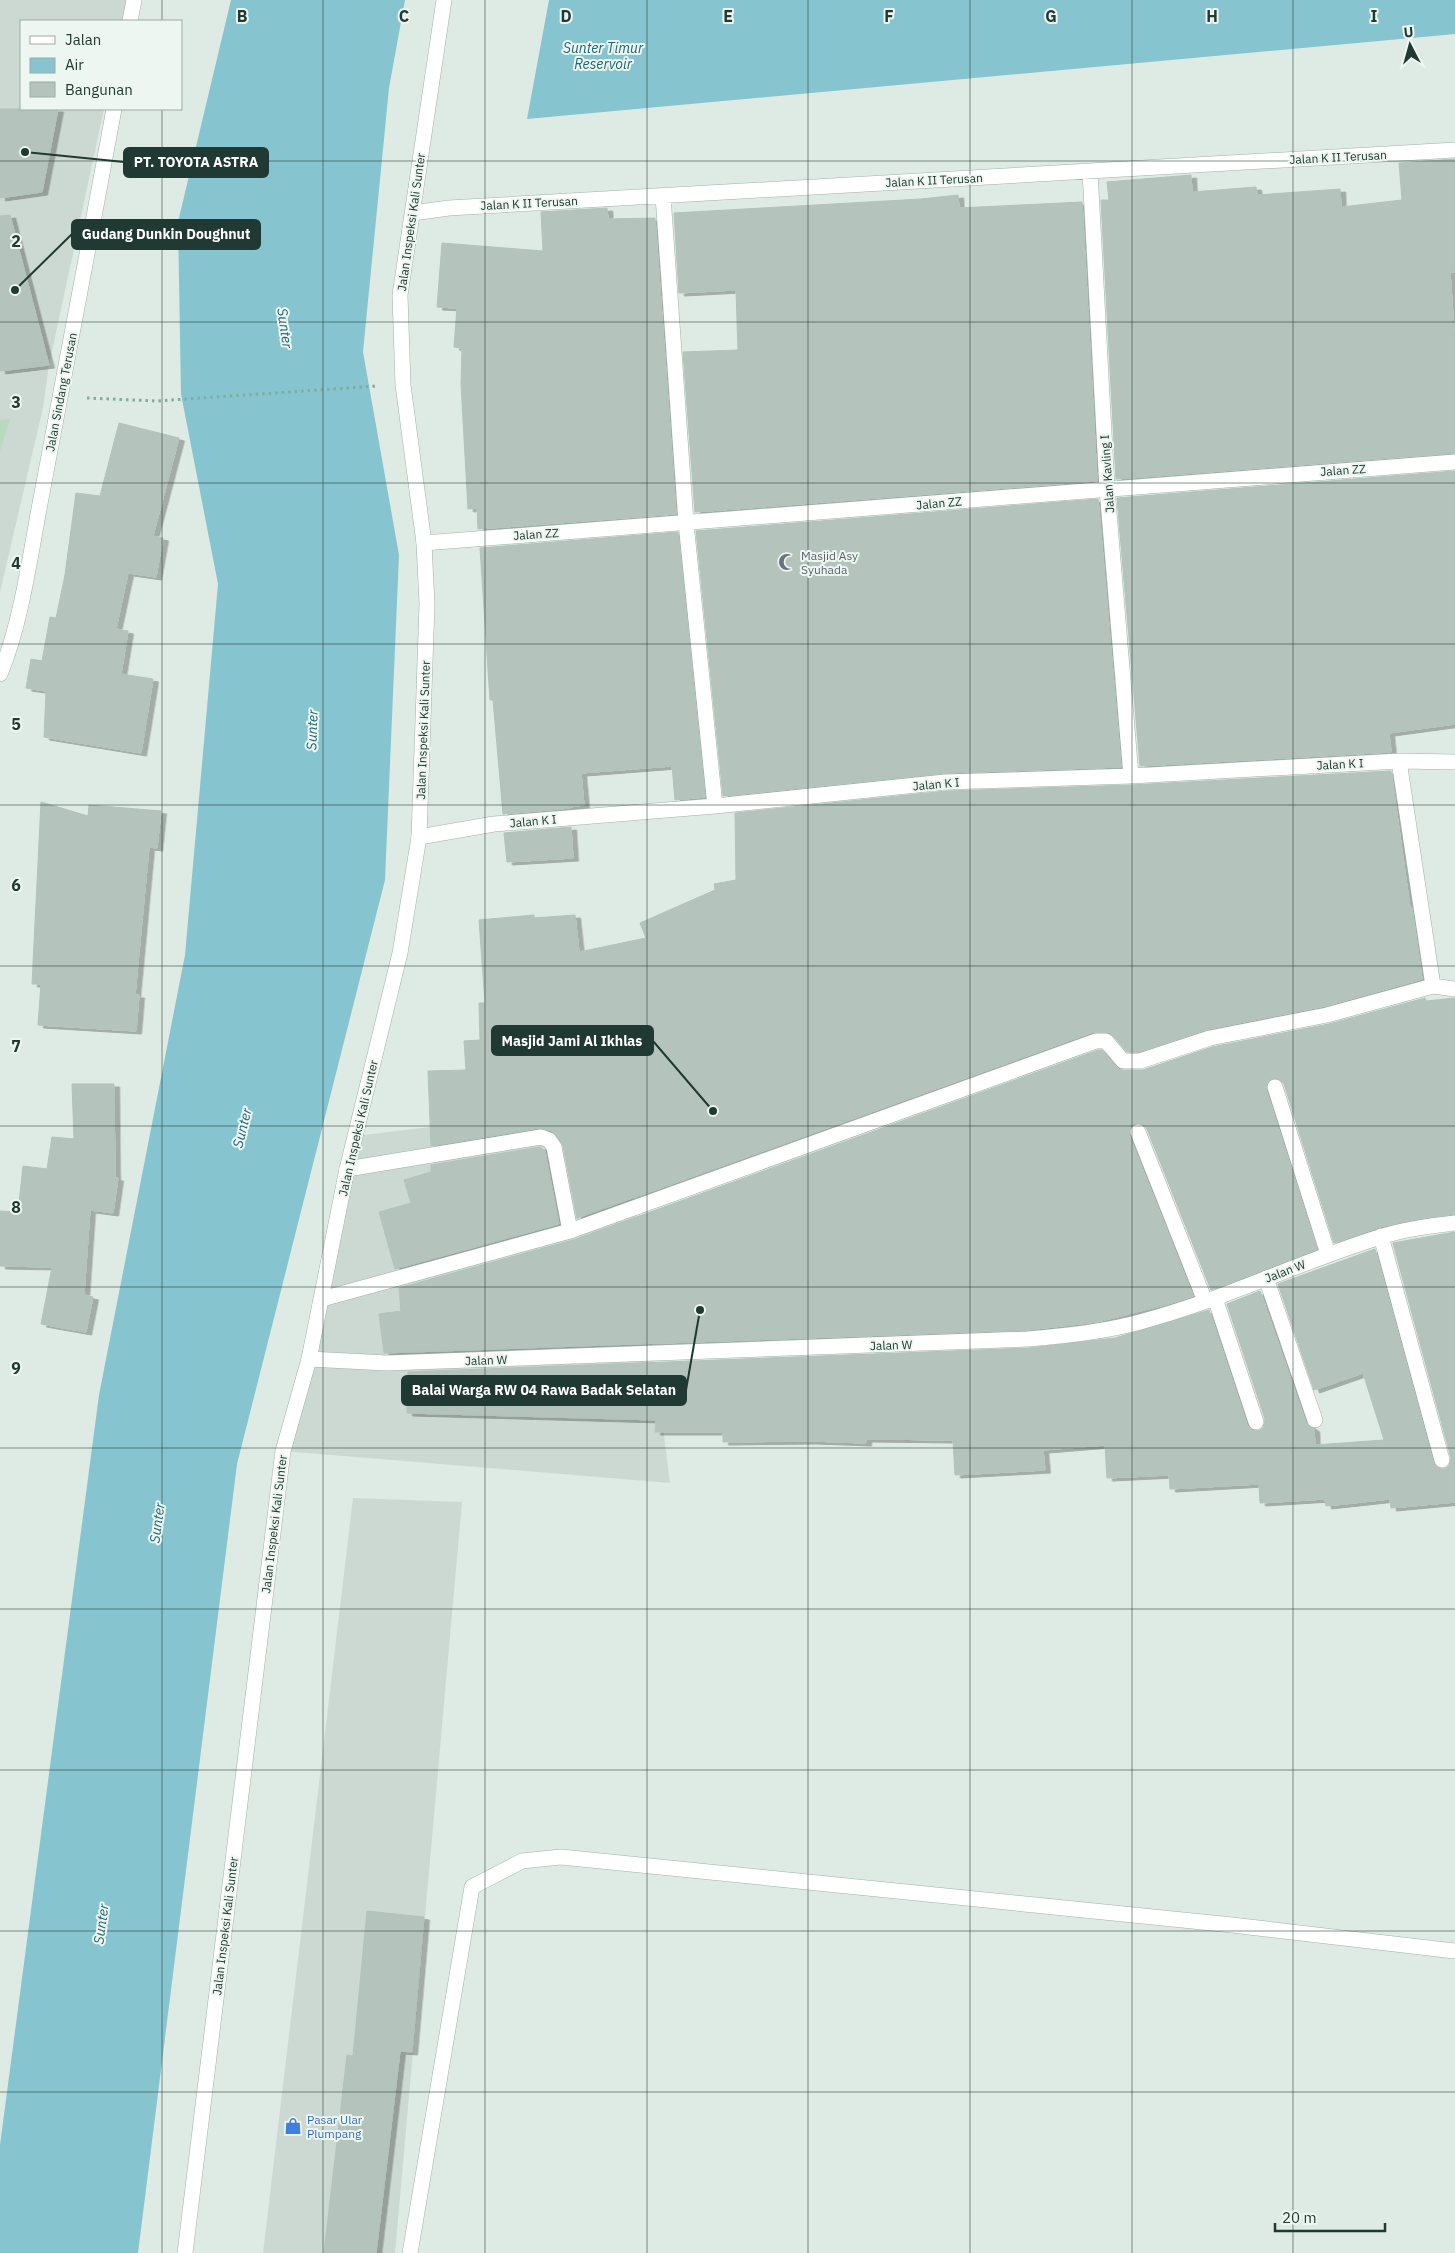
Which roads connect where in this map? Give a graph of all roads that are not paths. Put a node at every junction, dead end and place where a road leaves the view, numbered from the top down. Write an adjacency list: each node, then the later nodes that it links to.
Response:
1 (134, 0): 3 (street)
2 (444, 0): 8 (street, Jalan Inspeksi Kali Sunter)
3 (130, 20)
4 (114, 110): 13 (street, Jalan Sindang Terusan)
5 (1455, 150): 6 (street, Jalan K II Terusan)
6 (1090, 171): 7 (street, Jalan K II Terusan); 10 (street, Jalan Kavling I)
7 (663, 196): 8 (street, Jalan K II Terusan); 11 (street)
8 (413, 213): 12 (street, Jalan Inspeksi Kali Sunter)
9 (1455, 462): 10 (street, Jalan ZZ)
10 (1107, 489): 11 (street, Jalan ZZ); 16 (street, Jalan Kavling I)
11 (686, 523): 12 (street, Jalan ZZ); 17 (street)
12 (424, 543): 18 (street, Jalan Inspeksi Kali Sunter)
13 (0, 674)
14 (1399, 761): 15 (street, Jalan K I); 16 (street, Jalan K I); 19 (street)
15 (1455, 762)
16 (1131, 776): 17 (street, Jalan K I)
17 (715, 806): 18 (street, Jalan K I)
18 (419, 837): 23 (street, Jalan Inspeksi Kali Sunter)
19 (1434, 986): 20 (street); 25 (street)
20 (1455, 989)
21 (1275, 1088): 27 (street)
22 (1138, 1132): 30 (street)
23 (347, 1169): 25 (street); 29 (street, Jalan Inspeksi Kali Sunter)
24 (1455, 1223): 26 (street, Jalan W)
25 (570, 1231): 29 (street)
26 (1382, 1236): 27 (street, Jalan W); 34 (street)
27 (1328, 1254): 28 (street, Jalan W)
28 (1266, 1278): 30 (street, Jalan W); 32 (street)
29 (322, 1299): 31 (street, Jalan Inspeksi Kali Sunter)
30 (1210, 1300): 31 (street, Jalan W); 33 (street)
31 (309, 1359): 36 (street, Jalan Inspeksi Kali Sunter)
32 (1314, 1420)
33 (1256, 1422)
34 (1442, 1460)
35 (1455, 1951): 37 (street)
36 (184, 2253)
37 (410, 2253)

